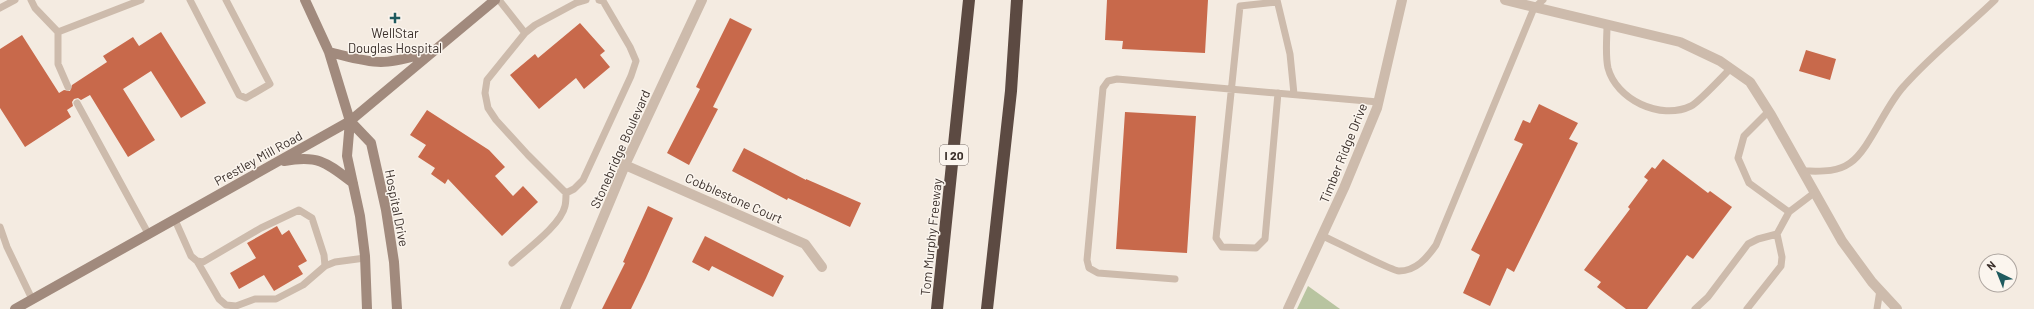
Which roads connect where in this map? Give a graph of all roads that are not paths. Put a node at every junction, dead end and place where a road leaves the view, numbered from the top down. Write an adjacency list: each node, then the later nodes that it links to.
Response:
1 (16, 0): 20 (lane)
2 (31, 0): 23 (lane)
3 (141, 0): 23 (lane)
4 (190, 0): 5 (lane)
5 (226, 0)
6 (305, 0): 26 (street, Hospital Drive)
7 (495, 0): 25 (street, Prestley Mill Road)
8 (499, 0): 24 (lane)
9 (586, 0): 24 (lane)
10 (599, 0): 40 (lane)
11 (702, 0): 37 (street, Stonebridge Boulevard)
12 (969, 0): 61 (highway, Tom Murphy Freeway / I 20)
13 (1017, 0): 62 (highway)
14 (1402, 0): 32 (street, Timber Ridge Drive)
15 (1505, 0): 21 (street)
16 (1543, 0): 21 (lane)
17 (1995, 0): 38 (lane)
18 (1277, 1): 19 (lane); 31 (lane)
19 (1238, 3): 29 (lane)
20 (0, 8)
21 (1534, 8): 22 (street); 47 (lane)
22 (1606, 25): 27 (street); 27 (lane)
23 (58, 32): 28 (lane)
24 (525, 33): 40 (lane)
25 (434, 51): 26 (street); 35 (street, Prestley Mill Road)
26 (329, 52): 35 (street, Hospital Drive)
27 (1731, 68): 34 (street)
28 (68, 87)
29 (1231, 89): 30 (lane); 30 (lane); 54 (lane)
30 (1278, 93): 31 (lane)
31 (1294, 94): 32 (lane)
32 (1378, 102): 47 (street, Timber Ridge Drive)
33 (77, 103): 46 (lane)
34 (1768, 111): 38 (street); 42 (lane)
35 (350, 121): 36 (street, Prestley Mill Road); 39 (street, Hospital Drive); 59 (street, Hospital Drive)
36 (276, 162): 39 (street); 43 (street, Prestley Mill Road)
37 (625, 165): 53 (street, Cobblestone Court); 60 (street, Stonebridge Boulevard)
38 (1803, 171): 41 (street)
39 (352, 183): 49 (street, Hospital Drive)
40 (566, 193): 51 (lane)
41 (1814, 193): 42 (lane); 55 (street)
42 (1789, 212): 45 (lane)
43 (175, 220): 46 (street, Prestley Mill Road); 50 (lane)
44 (0, 227): 48 (lane)
45 (1777, 234): 64 (lane); 65 (lane)
46 (148, 235): 56 (street, Prestley Mill Road)
47 (1323, 236): 63 (street, Timber Ridge Drive)
48 (4, 248): 56 (lane)
49 (365, 258): 52 (lane); 58 (street, Hospital Drive)
50 (197, 262): 52 (lane); 52 (lane)
51 (512, 263)
52 (325, 266)
53 (822, 267)
54 (1175, 279)
55 (1880, 290): 66 (lane); 67 (street)
56 (32, 299): 57 (street, Prestley Mill Road)
57 (15, 309)
58 (367, 309)
59 (397, 309)
60 (565, 309)
61 (937, 309)
62 (987, 309)
63 (1288, 309)
64 (1695, 309)
65 (1747, 309)
66 (1877, 309)
67 (1897, 309)

